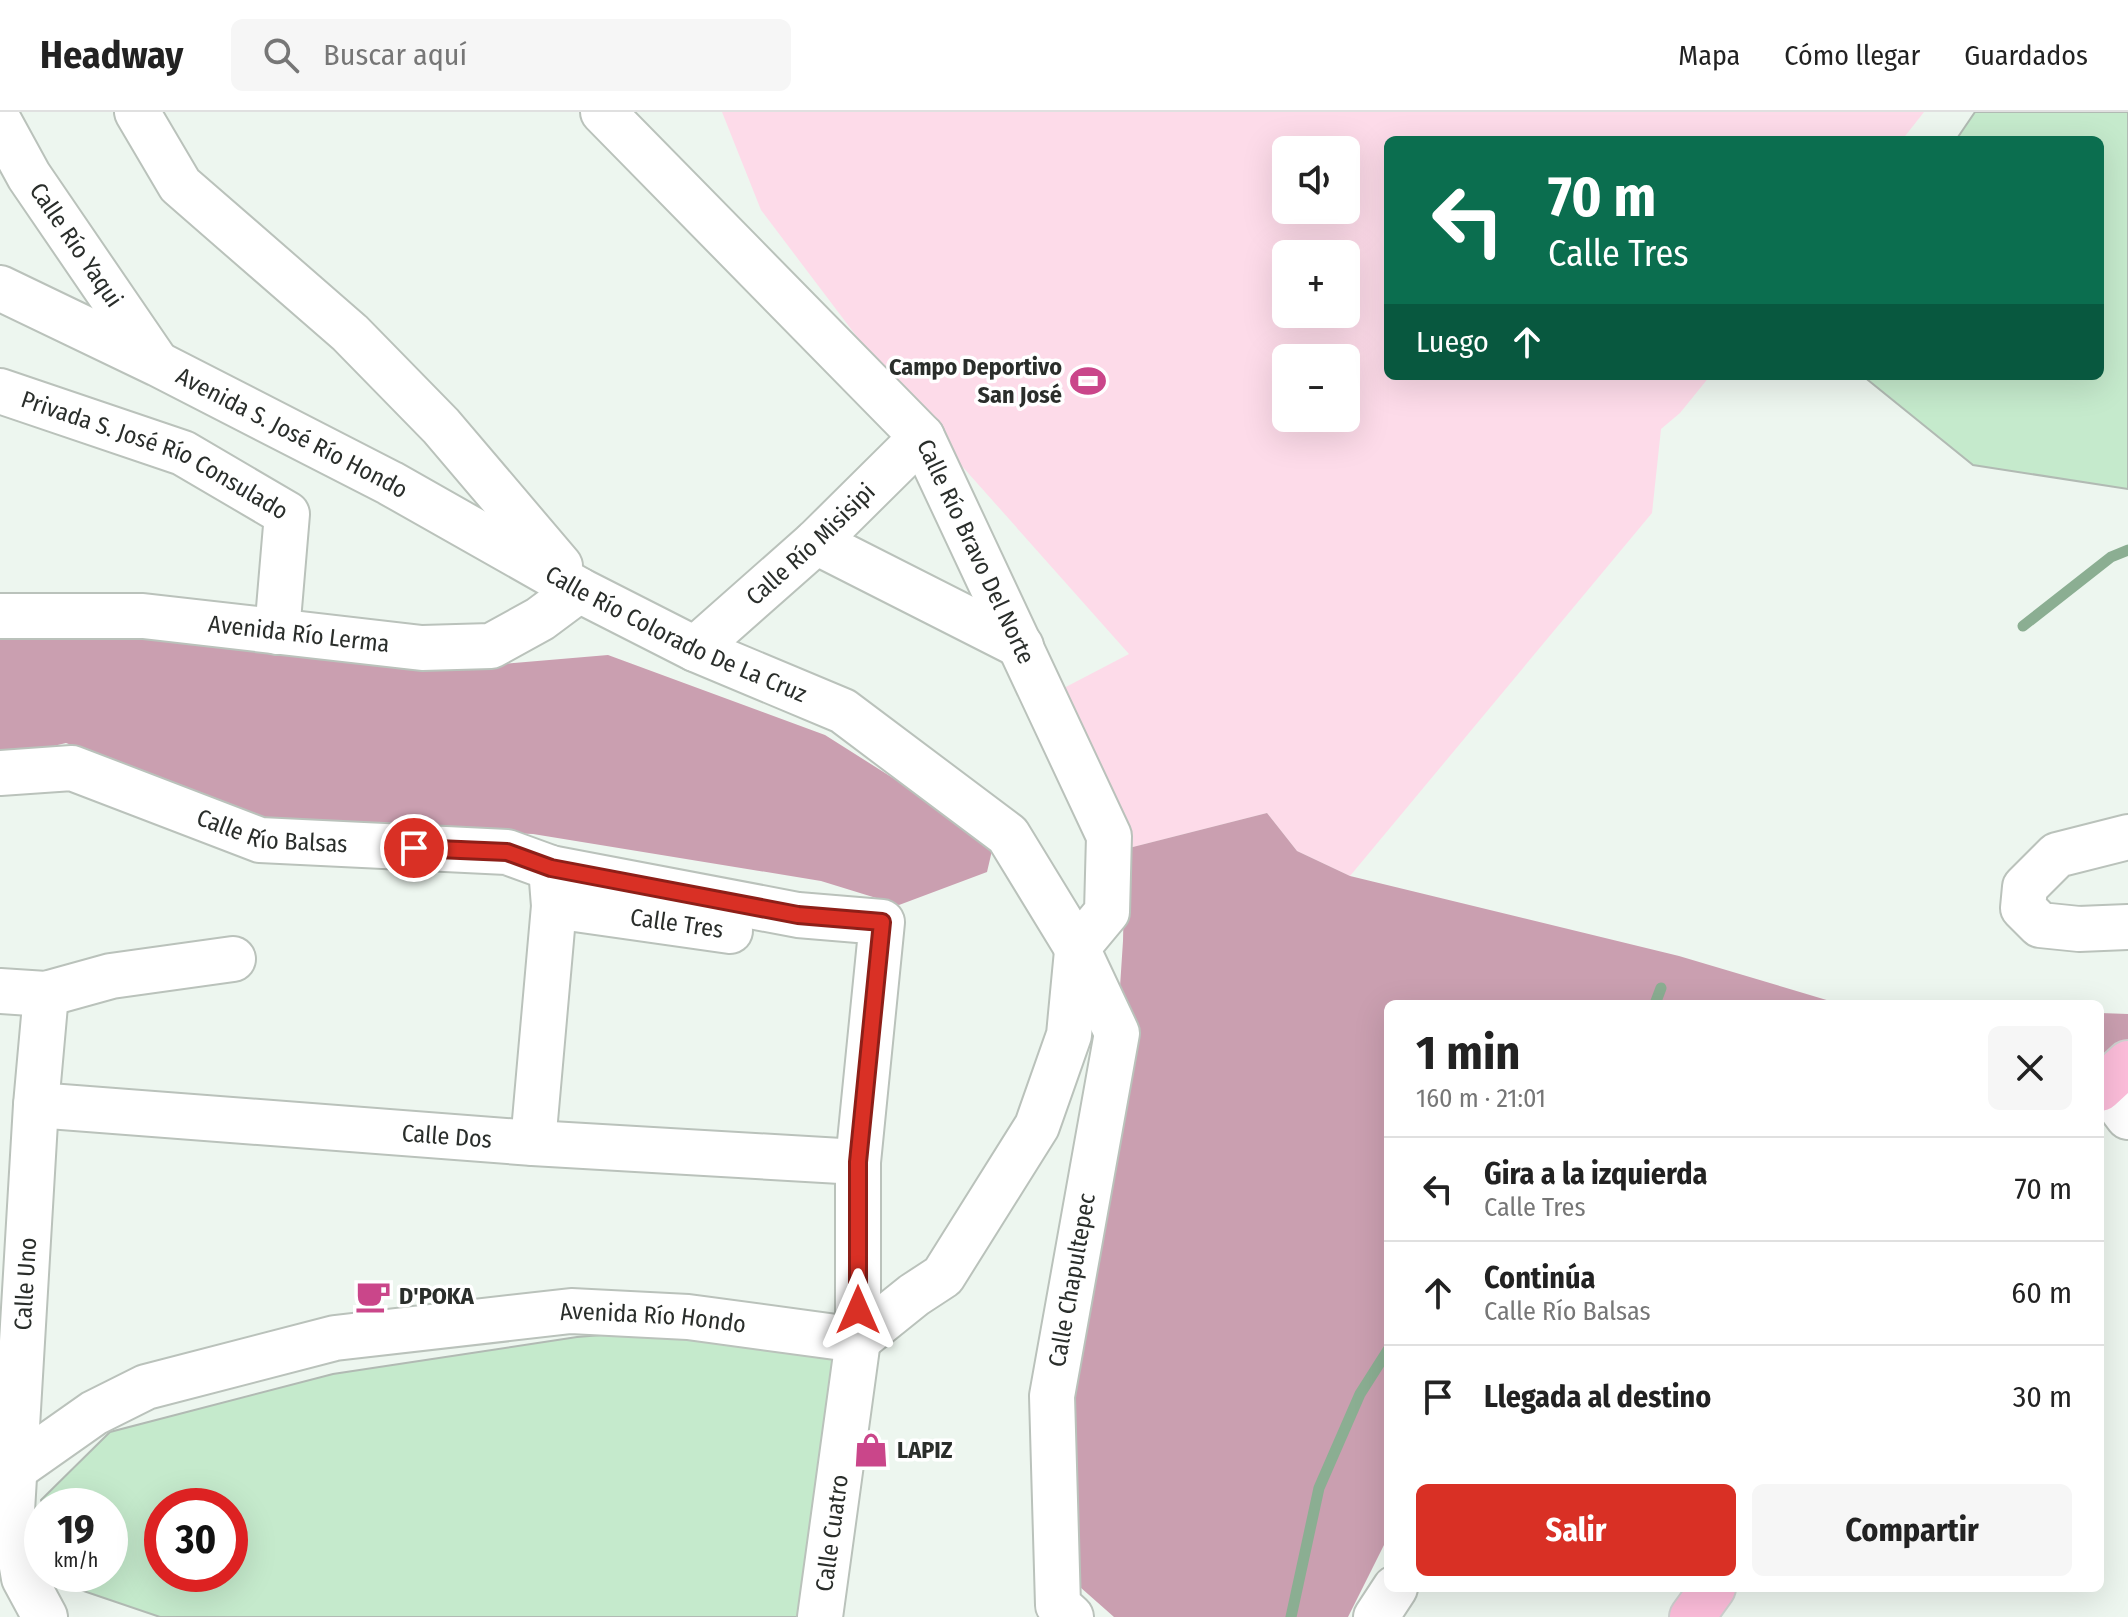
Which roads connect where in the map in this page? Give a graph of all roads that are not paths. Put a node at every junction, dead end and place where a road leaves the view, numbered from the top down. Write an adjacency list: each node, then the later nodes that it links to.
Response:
1 (137, 112): 9 (street, Calle Río Colorado De La Cruz)
2 (625, 119): 7 (street, Calle Río Bravo Del Norte)
3 (0, 123): 5 (street, Calle Río Yaqui)
4 (0, 288): 5 (street, Avenida S. José Río Hondo)
5 (158, 364): 9 (street, Avenida S. José Río Hondo)
6 (0, 391): 11 (street, Privada S. José Río Consulado)
7 (922, 437): 8 (street, Calle Río Misisipi); 12 (street, Calle Río Bravo Del Norte)
8 (816, 542): 12 (street); 13 (street, Calle Río Misisipi)
9 (579, 590): 11 (street, Avenida Río Lerma); 13 (street, Calle Río Colorado De La Cruz)
10 (0, 616): 11 (street, Avenida Río Lerma)
11 (277, 632)
12 (1021, 646): 19 (street, Calle Río Bravo Del Norte)
13 (695, 649): 19 (street, Calle Río Colorado De La Cruz)
14 (0, 773): 16 (street, Calle Río Balsas)
15 (2128, 837): 18 (street)
16 (553, 887): 17 (street, Calle Tres); 24 (street)
17 (882, 922): 25 (street, Calle Cuatro)
18 (2128, 927)
19 (1077, 948): 26 (street); 32 (street, Calle Chapultepec)
20 (233, 959): 22 (street)
21 (0, 991): 22 (street)
22 (46, 994): 23 (street, Calle Uno)
23 (36, 1105): 24 (street, Calle Dos); 27 (street, Calle Uno)
24 (533, 1143): 25 (street, Calle Dos)
25 (858, 1162): 26 (street, Calle Cuatro)
26 (858, 1340): 27 (street, Avenida Río Hondo); 31 (street, Calle Cuatro)
27 (13, 1470): 30 (street, Calle Uno)
28 (1392, 1592): 33 (street)
29 (1710, 1592): 34 (main road)
30 (45, 1617)
31 (820, 1617)
32 (1071, 1617)
33 (1376, 1617)
34 (1692, 1617)

